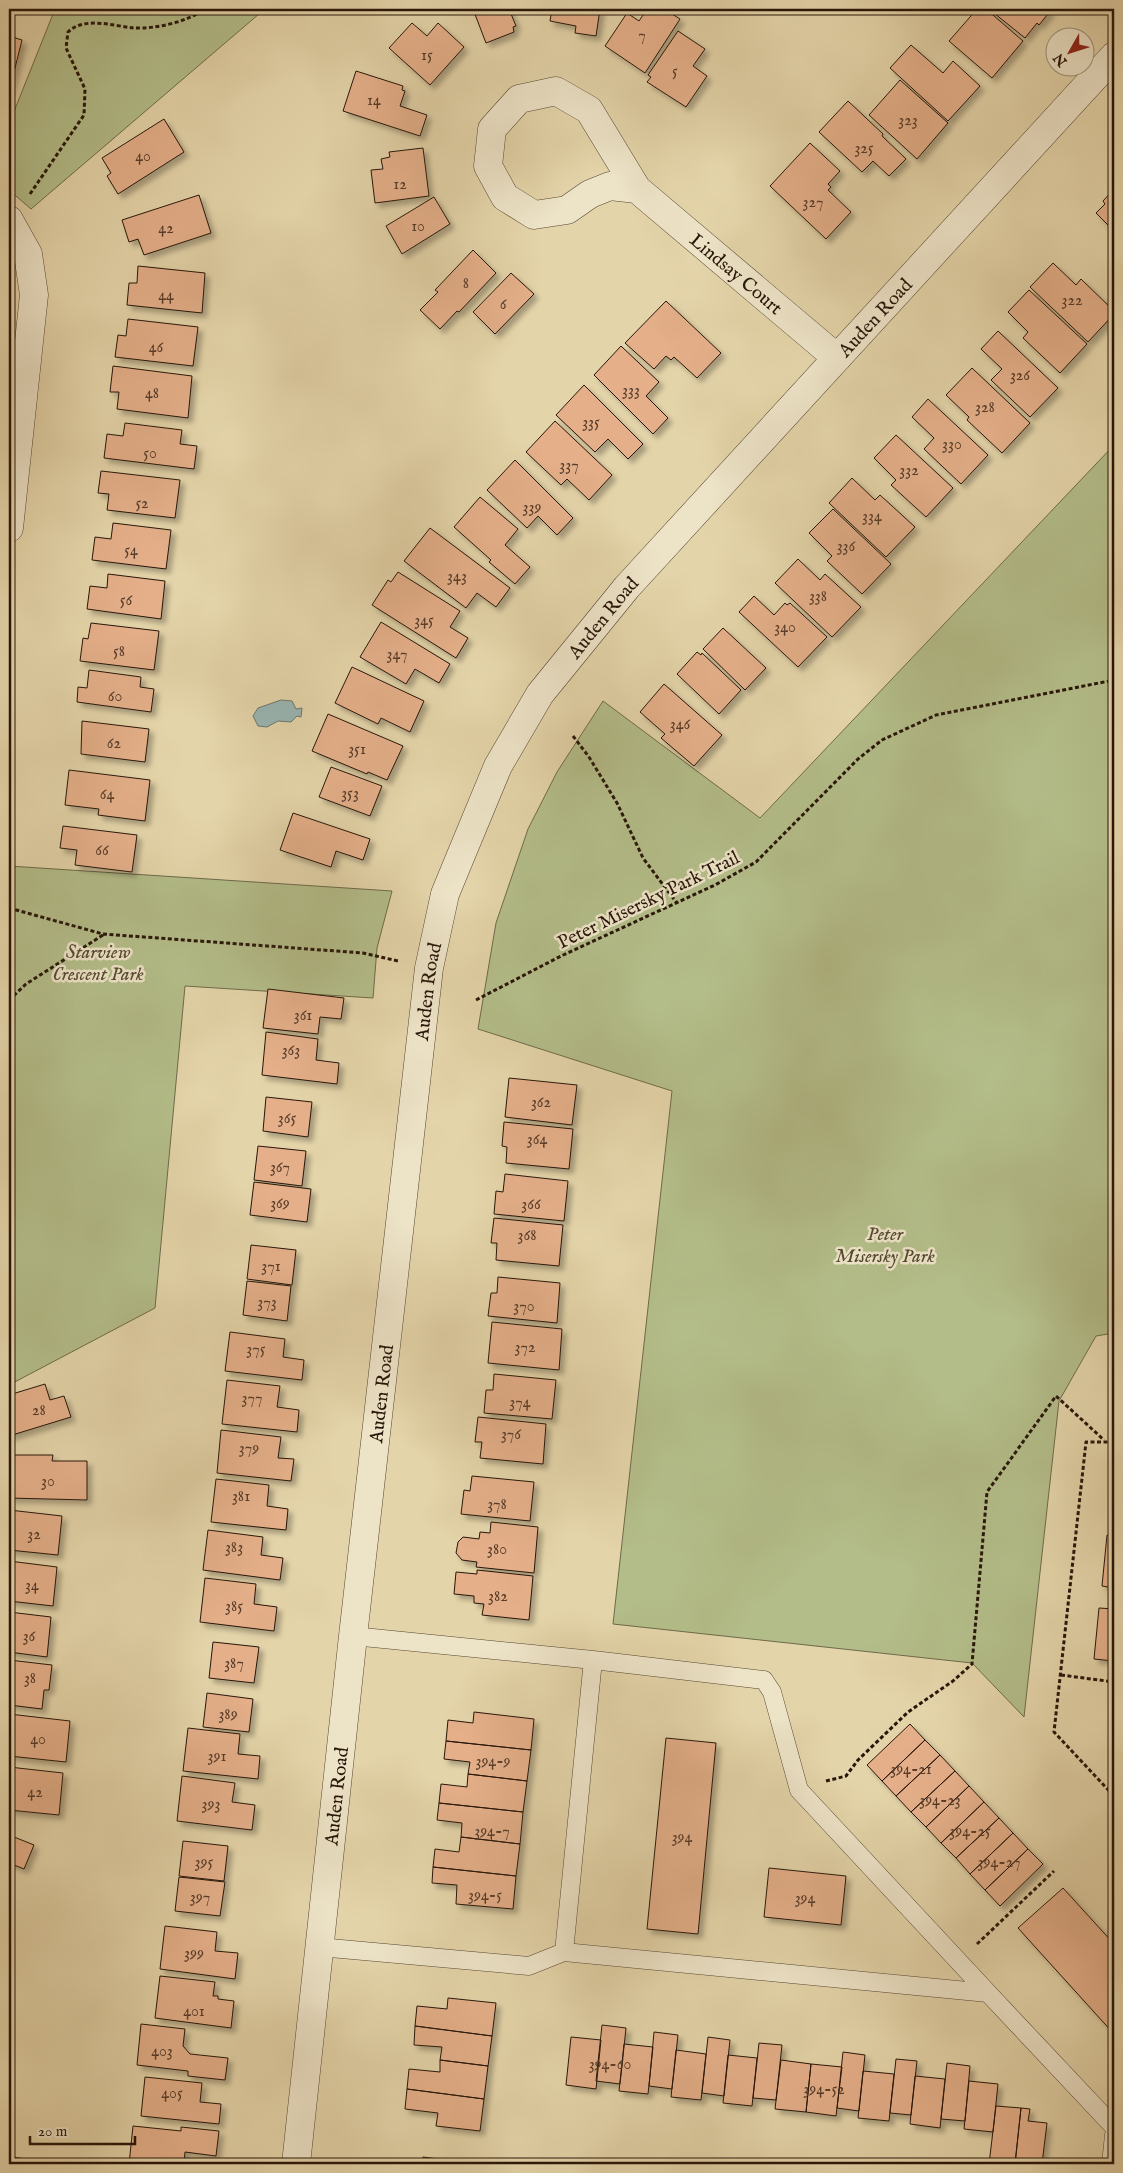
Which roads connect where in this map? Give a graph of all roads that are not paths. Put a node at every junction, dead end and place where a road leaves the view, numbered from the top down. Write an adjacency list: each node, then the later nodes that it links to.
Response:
1 (1114, 56): 4 (street, Auden Road)
2 (637, 188): 2 (street, Lindsay Court); 4 (street, Lindsay Court)
3 (9, 220): 5 (street)
4 (838, 358): 6 (street, Auden Road)
5 (9, 528)
6 (353, 1636): 7 (lane); 8 (street, Auden Road)
7 (593, 1660): 9 (lane); 10 (lane)
8 (319, 1947): 9 (lane); 13 (street, Auden Road)
9 (564, 1952): 10 (lane)
10 (988, 1993): 11 (lane)
11 (1114, 2127)
12 (1114, 2135): 14 (lane)
13 (296, 2164)
14 (1111, 2164)

